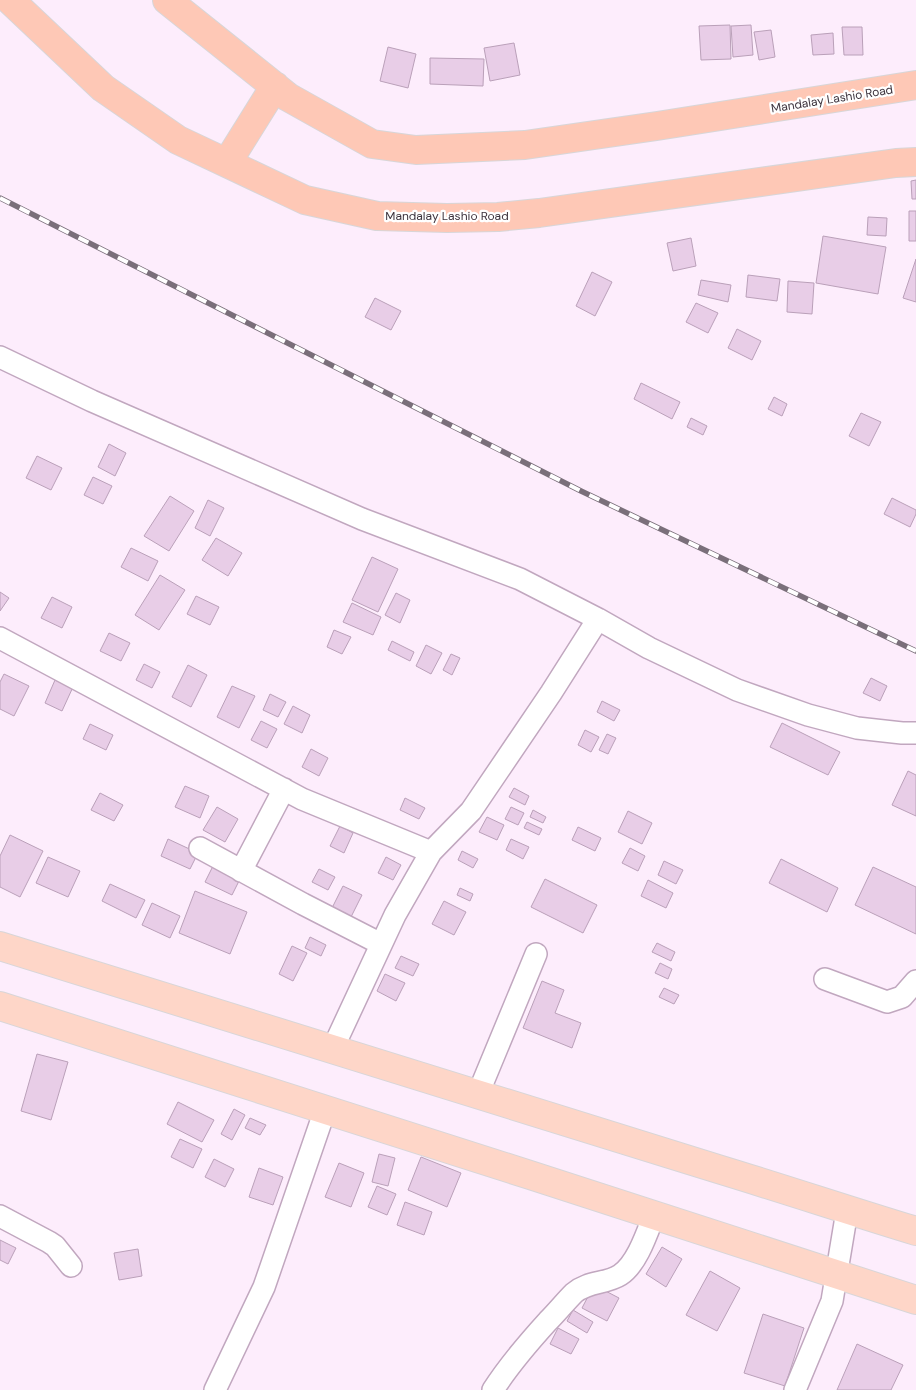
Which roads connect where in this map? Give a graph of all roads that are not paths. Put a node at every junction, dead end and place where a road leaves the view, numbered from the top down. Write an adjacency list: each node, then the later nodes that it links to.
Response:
1 (10, 0): 6 (highway, Mandalay Lashio Road)
2 (167, 0): 4 (highway, Mandalay Lashio Road)
3 (916, 85): 4 (highway, Mandalay Lashio Road)
4 (275, 86): 6 (highway)
5 (916, 162): 6 (highway, Mandalay Lashio Road)
6 (227, 164)
7 (0, 357): 8 (street)
8 (598, 619): 10 (street); 13 (street)
9 (0, 638): 11 (street)
10 (916, 733)
11 (284, 789): 13 (street); 14 (street)
12 (200, 848): 14 (street)
13 (432, 852): 15 (street)
14 (241, 871): 15 (street)
15 (381, 944): 21 (street)
16 (0, 946): 21 (main road)
17 (536, 954): 22 (street)
18 (825, 980): 19 (street)
19 (916, 981)
20 (0, 1006): 23 (main road)
21 (333, 1048): 22 (main road)
22 (478, 1094): 24 (main road)
23 (325, 1110): 25 (main road); 31 (street)
24 (847, 1211): 27 (main road); 29 (street)
25 (654, 1215): 29 (main road); 32 (street)
26 (0, 1216): 28 (street)
27 (916, 1231)
28 (71, 1266)
29 (836, 1275): 30 (main road); 33 (street)
30 (916, 1300)
31 (215, 1390)
32 (493, 1390)
33 (795, 1390)

